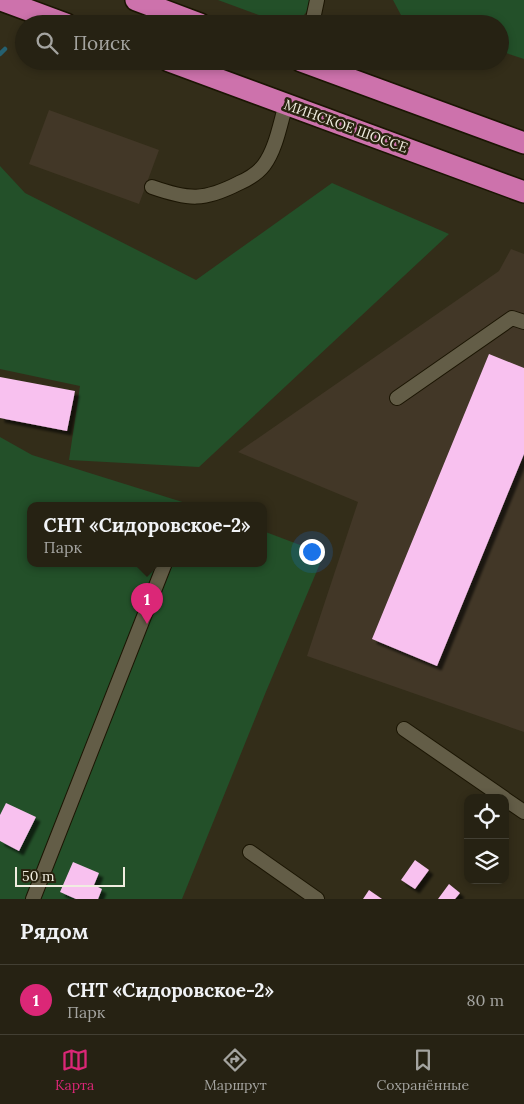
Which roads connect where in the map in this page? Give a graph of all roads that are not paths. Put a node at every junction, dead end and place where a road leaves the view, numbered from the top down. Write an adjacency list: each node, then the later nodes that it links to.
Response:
1 (1, 0): 4 (highway)
2 (136, 0): 5 (highway)
3 (317, 0): 6 (street)
4 (42, 15)
5 (176, 15)
6 (314, 15)
7 (193, 70): 9 (highway, МИНСКОЕ ШОССЕ)
8 (325, 70): 10 (highway)
9 (286, 104): 11 (street); 12 (highway, МИНСКОЕ ШОССЕ)
10 (524, 143)
11 (152, 187)
12 (524, 192)
13 (524, 322): 14 (street)
14 (397, 398)
15 (162, 567): 21 (street)
16 (404, 729): 17 (street)
17 (499, 794)
18 (509, 801): 19 (street)
19 (524, 812)
20 (250, 852): 22 (street)
21 (33, 899)
22 (317, 899)

